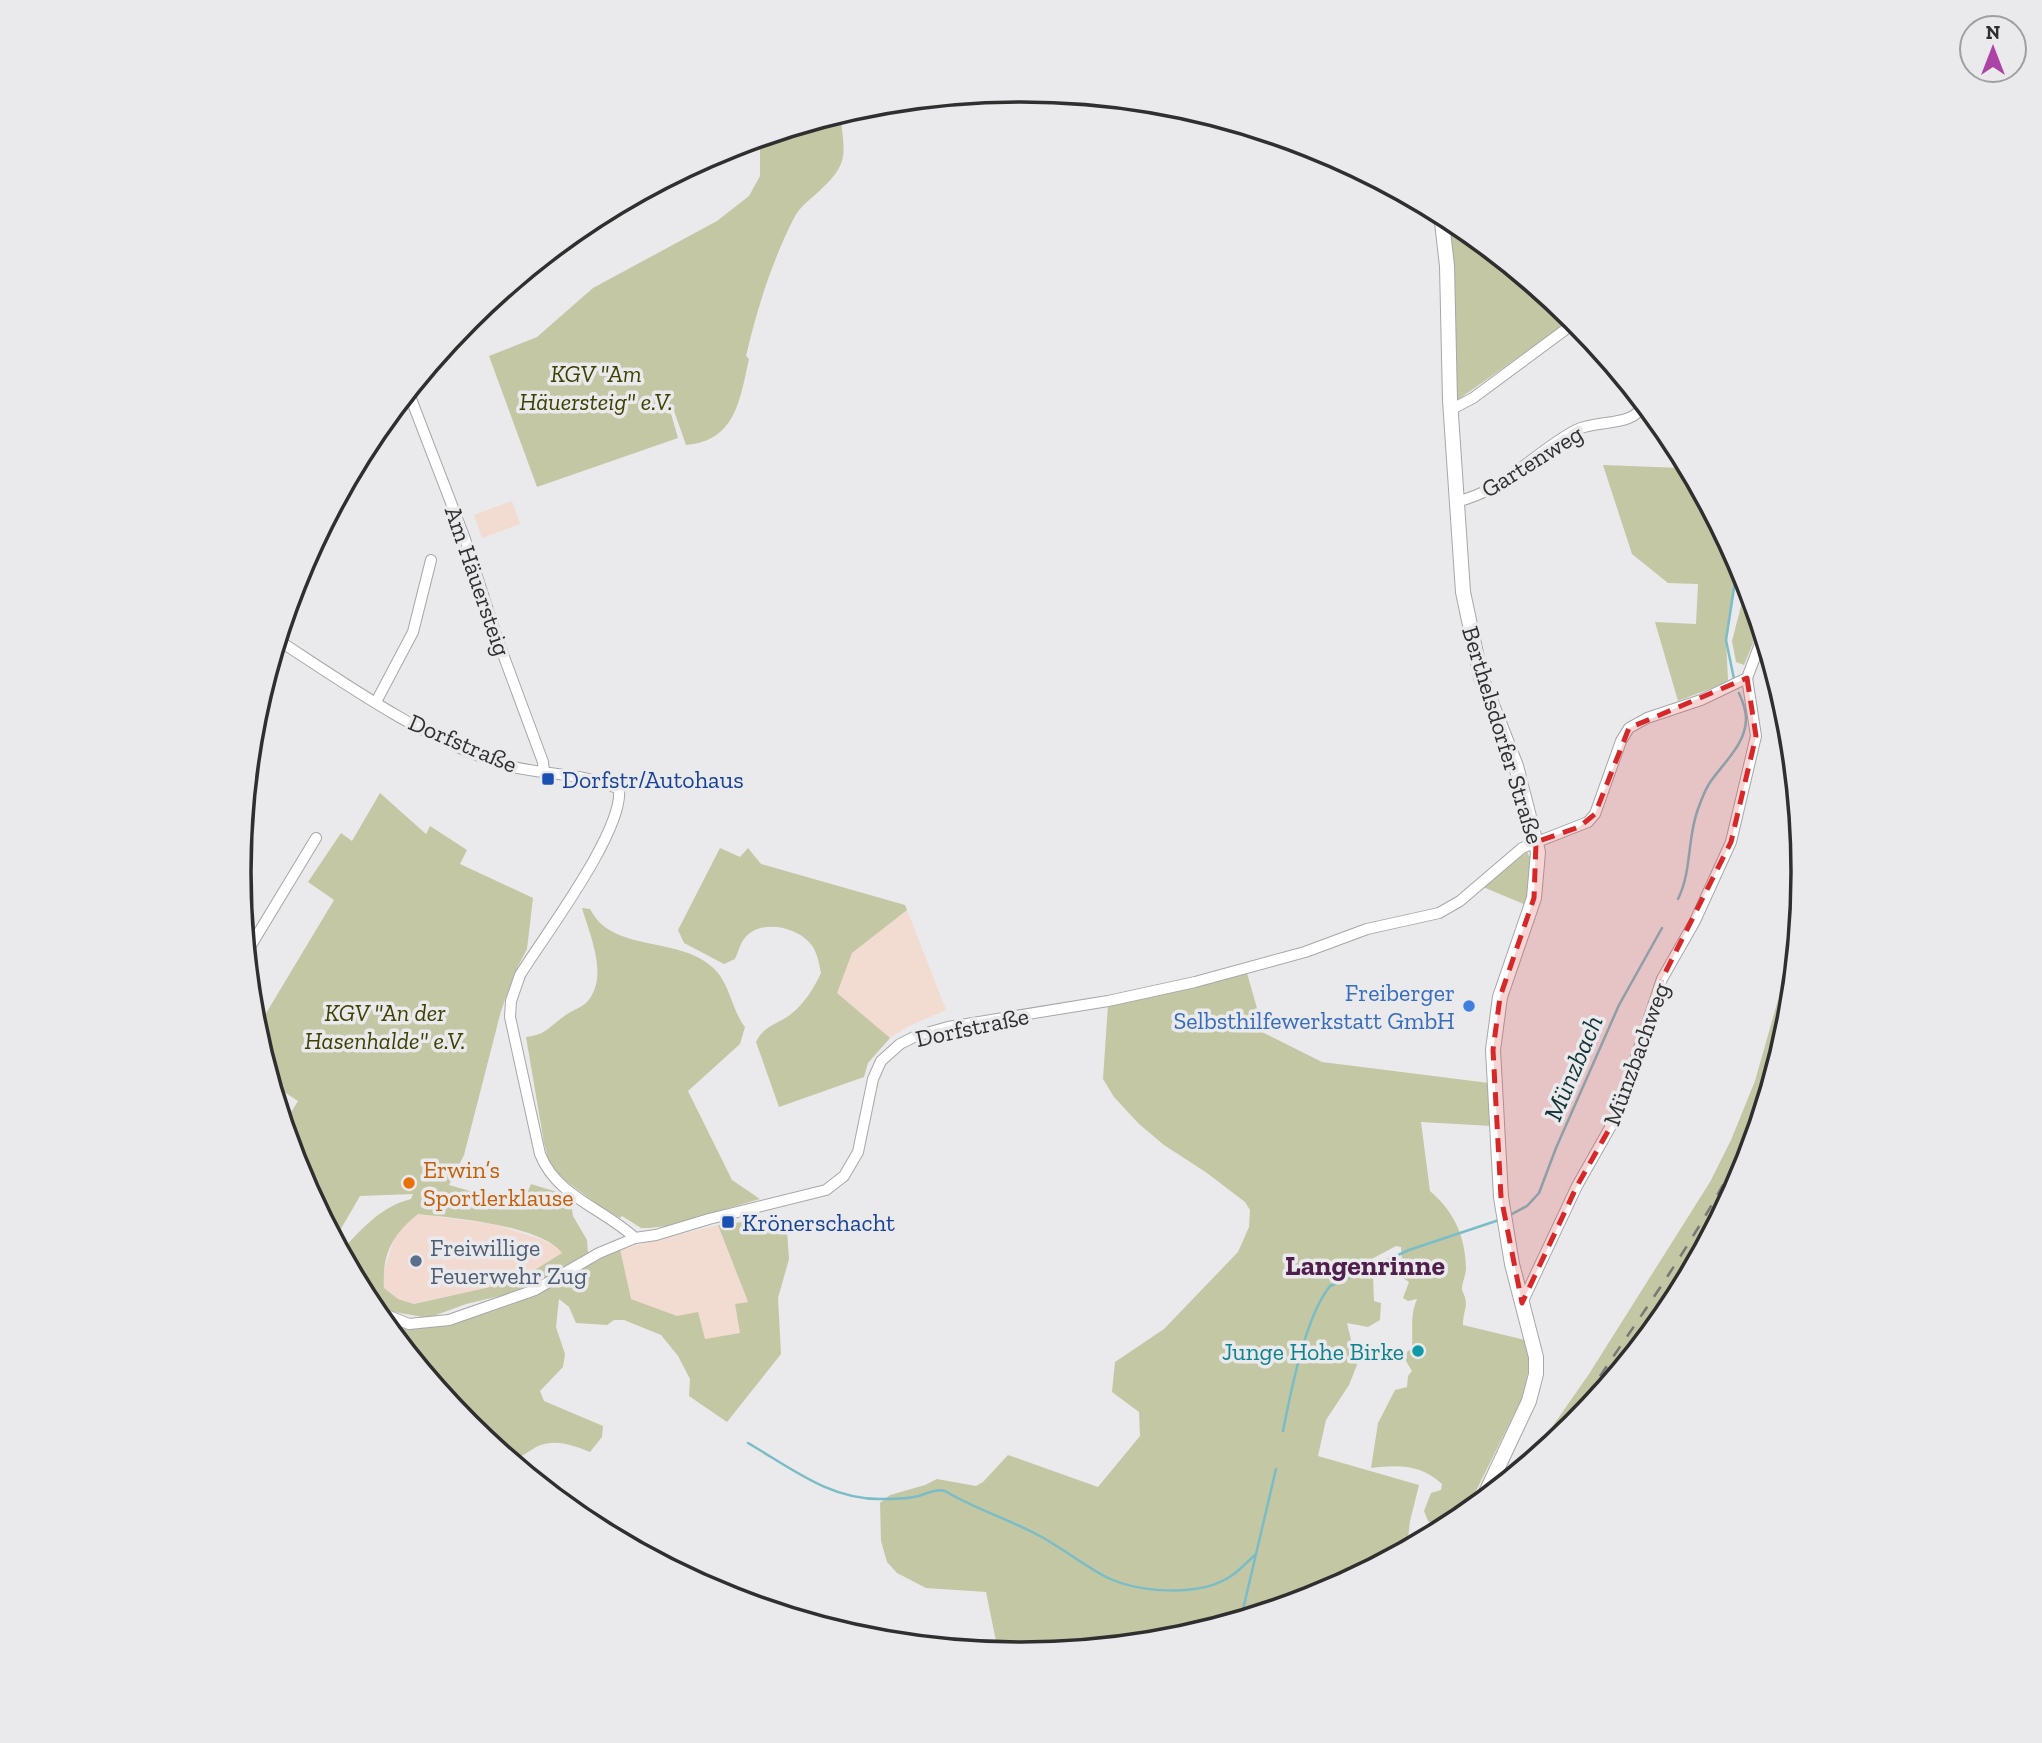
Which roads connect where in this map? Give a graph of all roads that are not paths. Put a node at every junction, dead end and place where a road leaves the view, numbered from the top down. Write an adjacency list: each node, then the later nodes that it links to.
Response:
1 (1443, 227): 4 (street, Berthelsdorfer Straße)
2 (1567, 329): 4 (street)
3 (412, 401): 12 (street, Am Häuersteig)
4 (1450, 410): 6 (street, Berthelsdorfer Straße)
5 (1639, 413): 6 (street, Gartenweg)
6 (1455, 502): 14 (street, Berthelsdorfer Straße)
7 (431, 560): 11 (street)
8 (286, 645): 11 (street, Dorfstraße)
9 (1758, 649): 10 (street)
10 (1744, 681): 14 (street, Dorfstraße); 17 (street, Münzbachweg)
11 (376, 702): 12 (street, Dorfstraße)
12 (544, 773): 16 (street, Dorfstraße)
13 (316, 838): 15 (street)
14 (1536, 842): 16 (street, Dorfstraße); 17 (street, Berthelsdorfer Straße)
15 (255, 940)
16 (635, 1238): 18 (street)
17 (1522, 1303): 19 (street, Berthelsdorfer Straße)
18 (395, 1318)
19 (1492, 1481)

